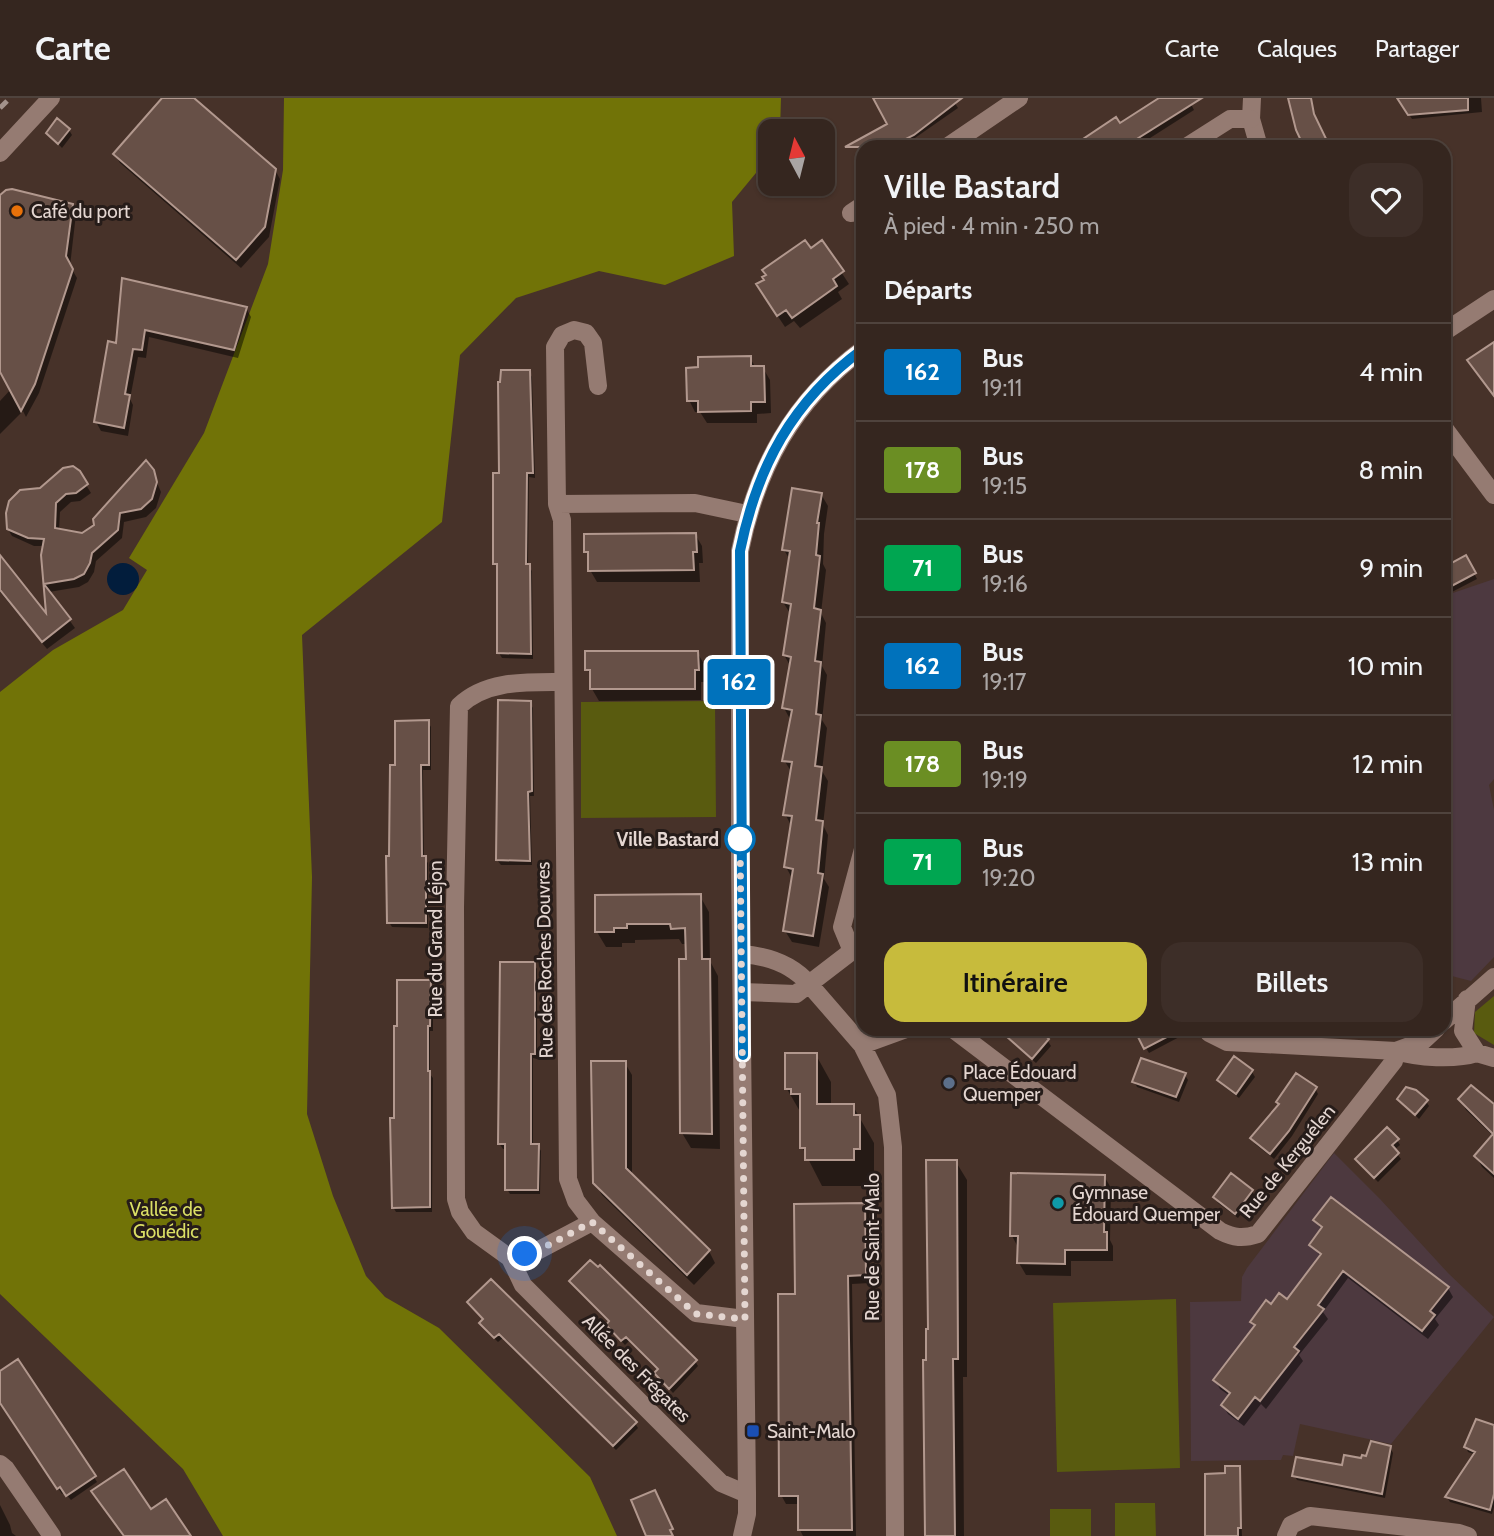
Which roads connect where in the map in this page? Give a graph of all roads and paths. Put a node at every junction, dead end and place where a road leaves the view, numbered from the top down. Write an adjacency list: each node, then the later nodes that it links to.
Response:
1 (51, 98): 8 (street)
2 (1018, 98): 5 (street)
3 (1252, 98): 4 (street)
4 (1251, 119): 6 (street); 7 (street)
5 (957, 140)
6 (1197, 140)
7 (1257, 140)
8 (0, 153)
9 (1494, 299): 10 (street)
10 (1451, 327)
11 (856, 355): 16 (street)
12 (598, 386): 15 (street, Rue des Roches Douvres)
13 (1451, 437): 14 (street)
14 (1494, 495)
15 (558, 504): 16 (street); 17 (street, Rue des Roches Douvres)
16 (747, 514): 21 (street)
17 (563, 682): 34 (street, Rue des Roches Douvres); 35 (street, Rue du Grand Léjon)
18 (856, 875): 19 (street)
19 (856, 947)
20 (856, 949): 23 (street)
21 (742, 954): 23 (street, Rue de Saint-Malo); 24 (street)
22 (1494, 977): 25 (street)
23 (809, 984): 24 (street); 31 (street, Rue de Saint-Malo)
24 (742, 992): 36 (street)
25 (1467, 999): 26 (street); 33 (street)
26 (1451, 1014)
27 (887, 1036): 31 (street)
28 (962, 1036): 32 (street, Rue de Kerguélen)
29 (1215, 1036): 32 (street)
30 (1428, 1036): 32 (street)
31 (862, 1045): 41 (street, Rue de Saint-Malo)
32 (1396, 1051): 33 (street)
33 (1485, 1056)
34 (592, 1222): 35 (street); 36 (street, Rue des Roches Douvres)
35 (510, 1258): 38 (street, Allée des Frégates)
36 (745, 1319): 38 (street)
37 (0, 1464): 39 (street)
38 (747, 1494): 40 (street)
39 (52, 1536)
40 (742, 1536)
41 (895, 1536)
42 (1286, 1536): 43 (street)
43 (1468, 1536)

